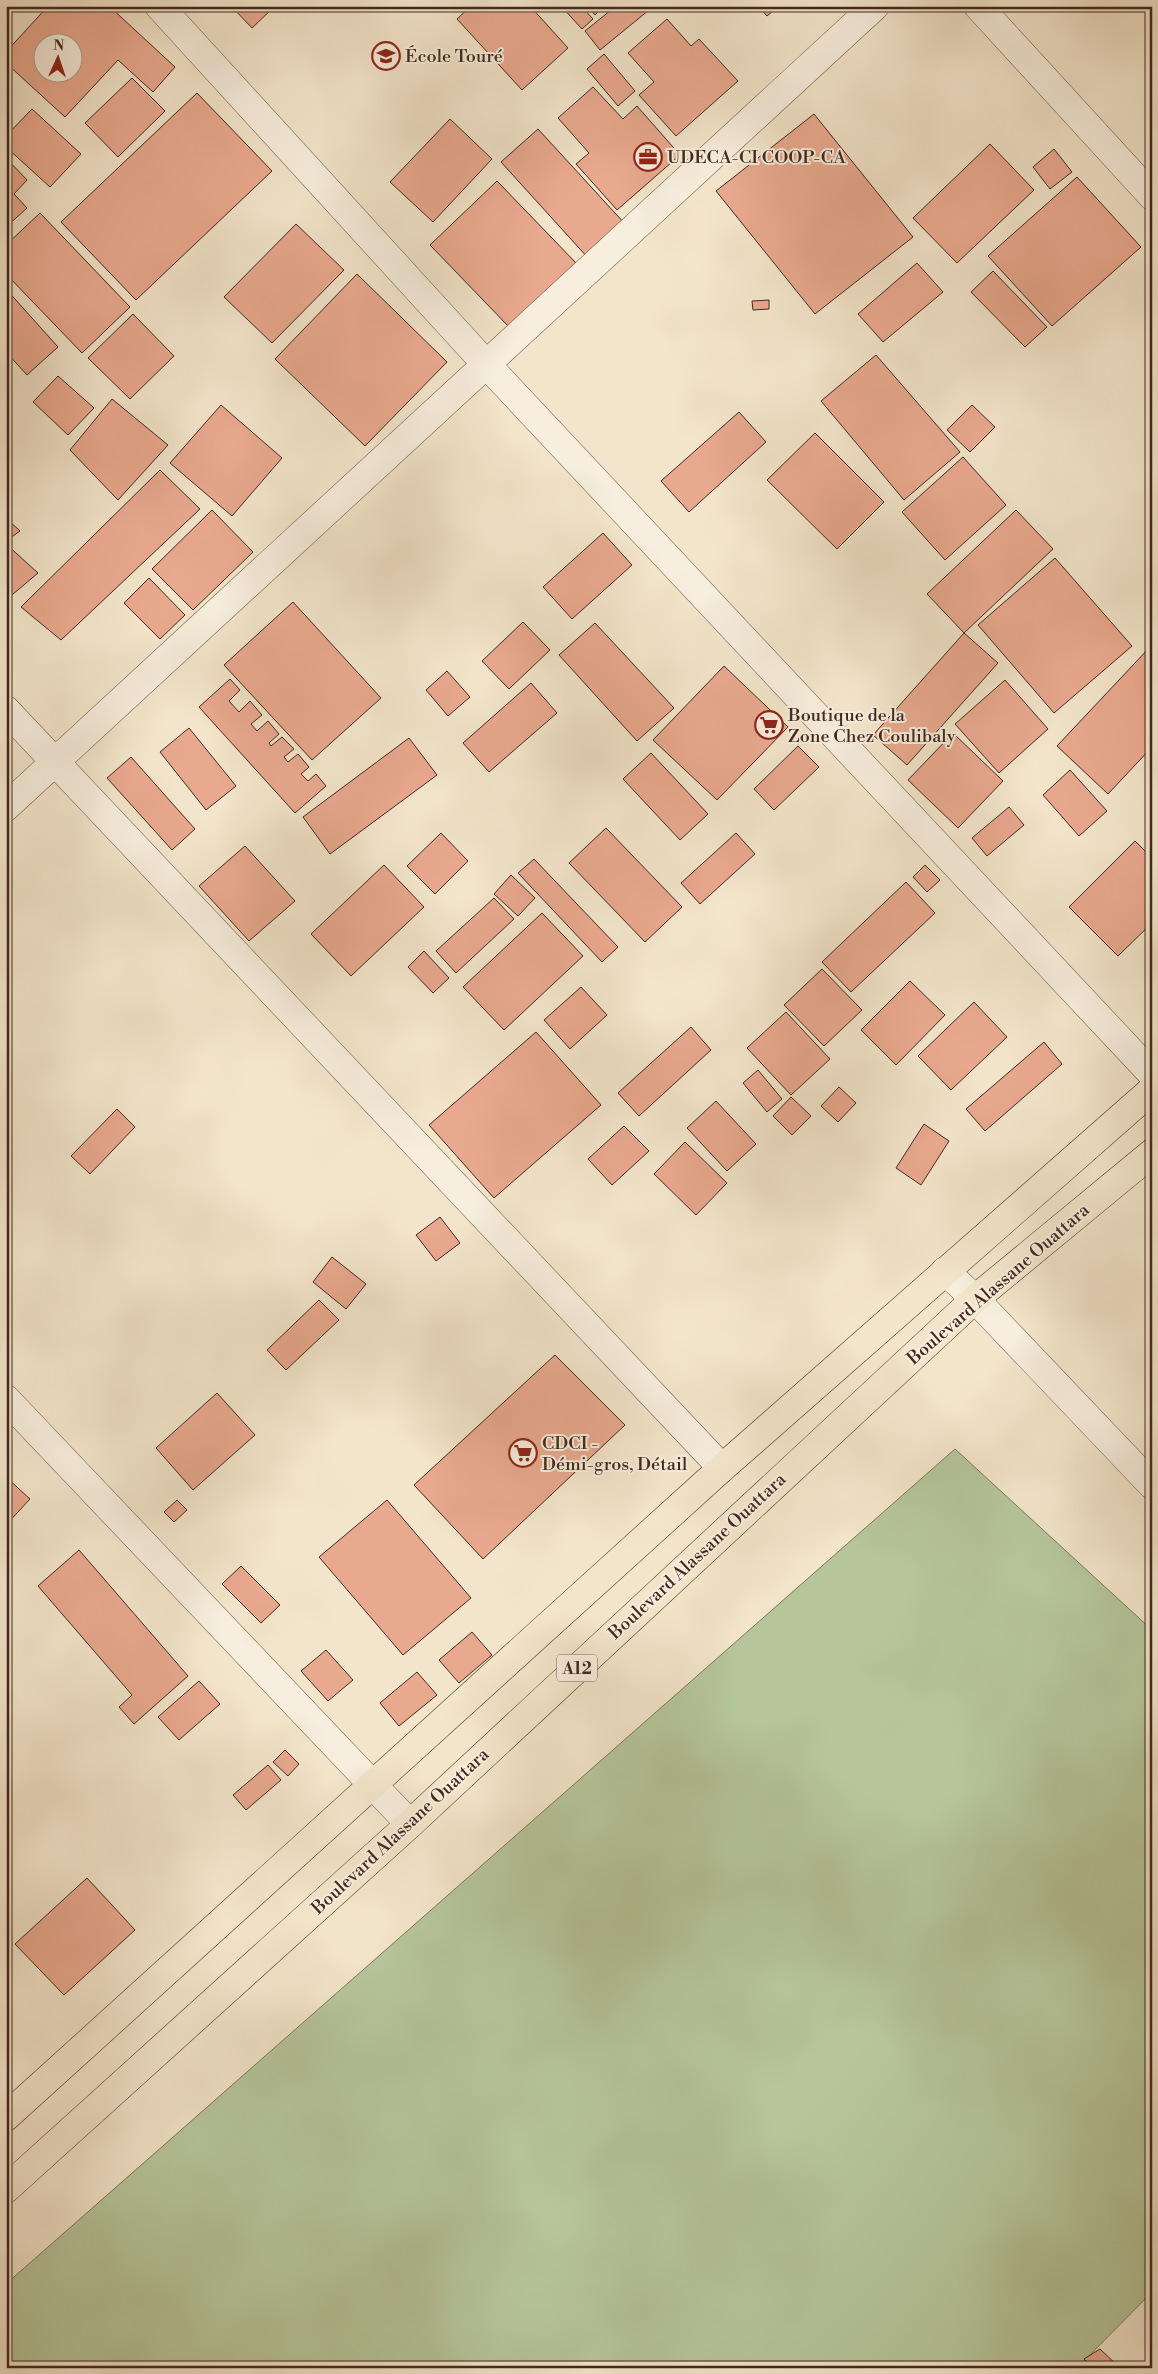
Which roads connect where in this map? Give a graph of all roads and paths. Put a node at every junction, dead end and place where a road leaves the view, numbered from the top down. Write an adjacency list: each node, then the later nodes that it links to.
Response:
1 (160, 6): 5 (street)
2 (978, 6): 4 (street)
3 (862, 10): 5 (street)
4 (1152, 196)
5 (486, 364): 7 (street); 9 (street)
6 (6, 710): 7 (street)
7 (54, 763): 8 (street); 15 (street)
8 (6, 807)
9 (1152, 1074)
10 (1152, 1090): 12 (main road)
11 (1152, 1154): 13 (main road, Boulevard Alassane Ouattara / A12)
12 (945, 1271): 13 (street); 15 (main road)
13 (975, 1299): 16 (street); 18 (main road, Boulevard Alassane Ouattara / A12)
14 (6, 1398): 17 (street)
15 (722, 1468): 17 (main road)
16 (1152, 1485)
17 (374, 1784): 18 (street); 19 (main road)
18 (410, 1824): 20 (main road, Boulevard Alassane Ouattara / A12)
19 (6, 2117)
20 (6, 2188)

